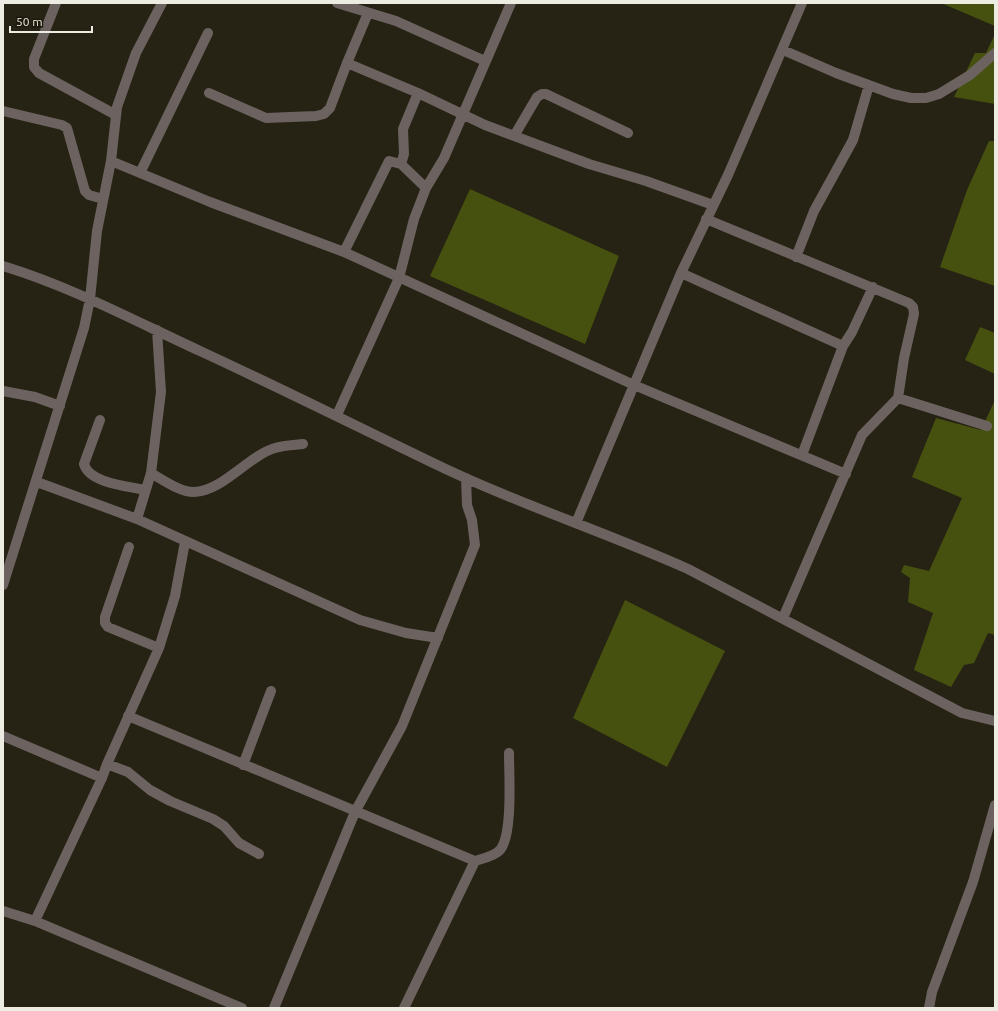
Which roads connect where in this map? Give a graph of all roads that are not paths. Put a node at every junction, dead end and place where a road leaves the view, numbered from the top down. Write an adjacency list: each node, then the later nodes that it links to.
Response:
1 (56, 3): 16 (street)
2 (162, 3): 16 (street)
3 (337, 3): 6 (street)
4 (511, 3): 10 (street)
5 (802, 3): 8 (street)
6 (368, 13): 10 (street); 11 (street)
7 (208, 33): 22 (street)
8 (782, 50): 12 (street); 25 (street)
9 (995, 53): 12 (street)
10 (485, 62): 17 (street)
11 (346, 63): 13 (street); 14 (street)
12 (869, 85): 28 (street)
13 (209, 93)
14 (418, 93): 17 (street); 21 (street)
15 (3, 111): 24 (street)
16 (116, 115): 20 (street)
17 (462, 115): 19 (street); 23 (street)
18 (628, 133): 19 (street)
19 (514, 136): 25 (street)
20 (111, 161): 22 (street); 24 (street)
21 (401, 164): 23 (street); 27 (street)
22 (140, 174): 27 (street)
23 (426, 188): 31 (street)
24 (103, 199): 33 (street)
25 (713, 205): 26 (street)
26 (706, 219): 28 (street); 30 (street)
27 (344, 252): 31 (street)
28 (796, 257): 32 (street)
29 (3, 266): 33 (street)
30 (681, 273): 35 (street); 36 (street)
31 (399, 278): 36 (street); 40 (street)
32 (872, 288): 35 (street); 38 (street)
33 (90, 299): 34 (street); 39 (street)
34 (157, 330): 40 (street); 45 (street)
35 (843, 346): 44 (street)
36 (634, 385): 44 (street); 51 (street)
37 (3, 391): 39 (street)
38 (898, 398): 42 (street); 46 (street)
39 (60, 406): 48 (street)
40 (337, 416): 47 (street)
41 (100, 420): 49 (street)
42 (987, 426)
43 (303, 444): 45 (street)
44 (802, 455): 46 (street)
45 (151, 473): 49 (street)
46 (846, 474): 55 (street)
47 (466, 478): 51 (street); 56 (street)
48 (36, 482): 50 (street); 54 (street)
49 (145, 490): 50 (street)
50 (137, 519): 52 (street)
51 (576, 523): 55 (street)
52 (185, 542): 56 (street); 57 (street)
53 (129, 547): 57 (street)
54 (3, 585)
55 (783, 618): 60 (street)
56 (438, 638): 67 (street)
57 (158, 648): 59 (street)
58 (271, 691): 64 (street)
59 (128, 716): 63 (street); 64 (street)
60 (995, 721)
61 (3, 736): 65 (street)
62 (509, 753): 69 (street)
63 (106, 764): 65 (street); 68 (street)
64 (243, 764): 67 (street)
65 (102, 778): 71 (street)
66 (995, 805): 75 (street)
67 (355, 812): 69 (street); 73 (street)
68 (259, 854)
69 (474, 861): 74 (street)
70 (3, 911): 71 (street)
71 (35, 922): 72 (street)
72 (242, 1008)
73 (274, 1008)
74 (404, 1008)
75 (929, 1008)

